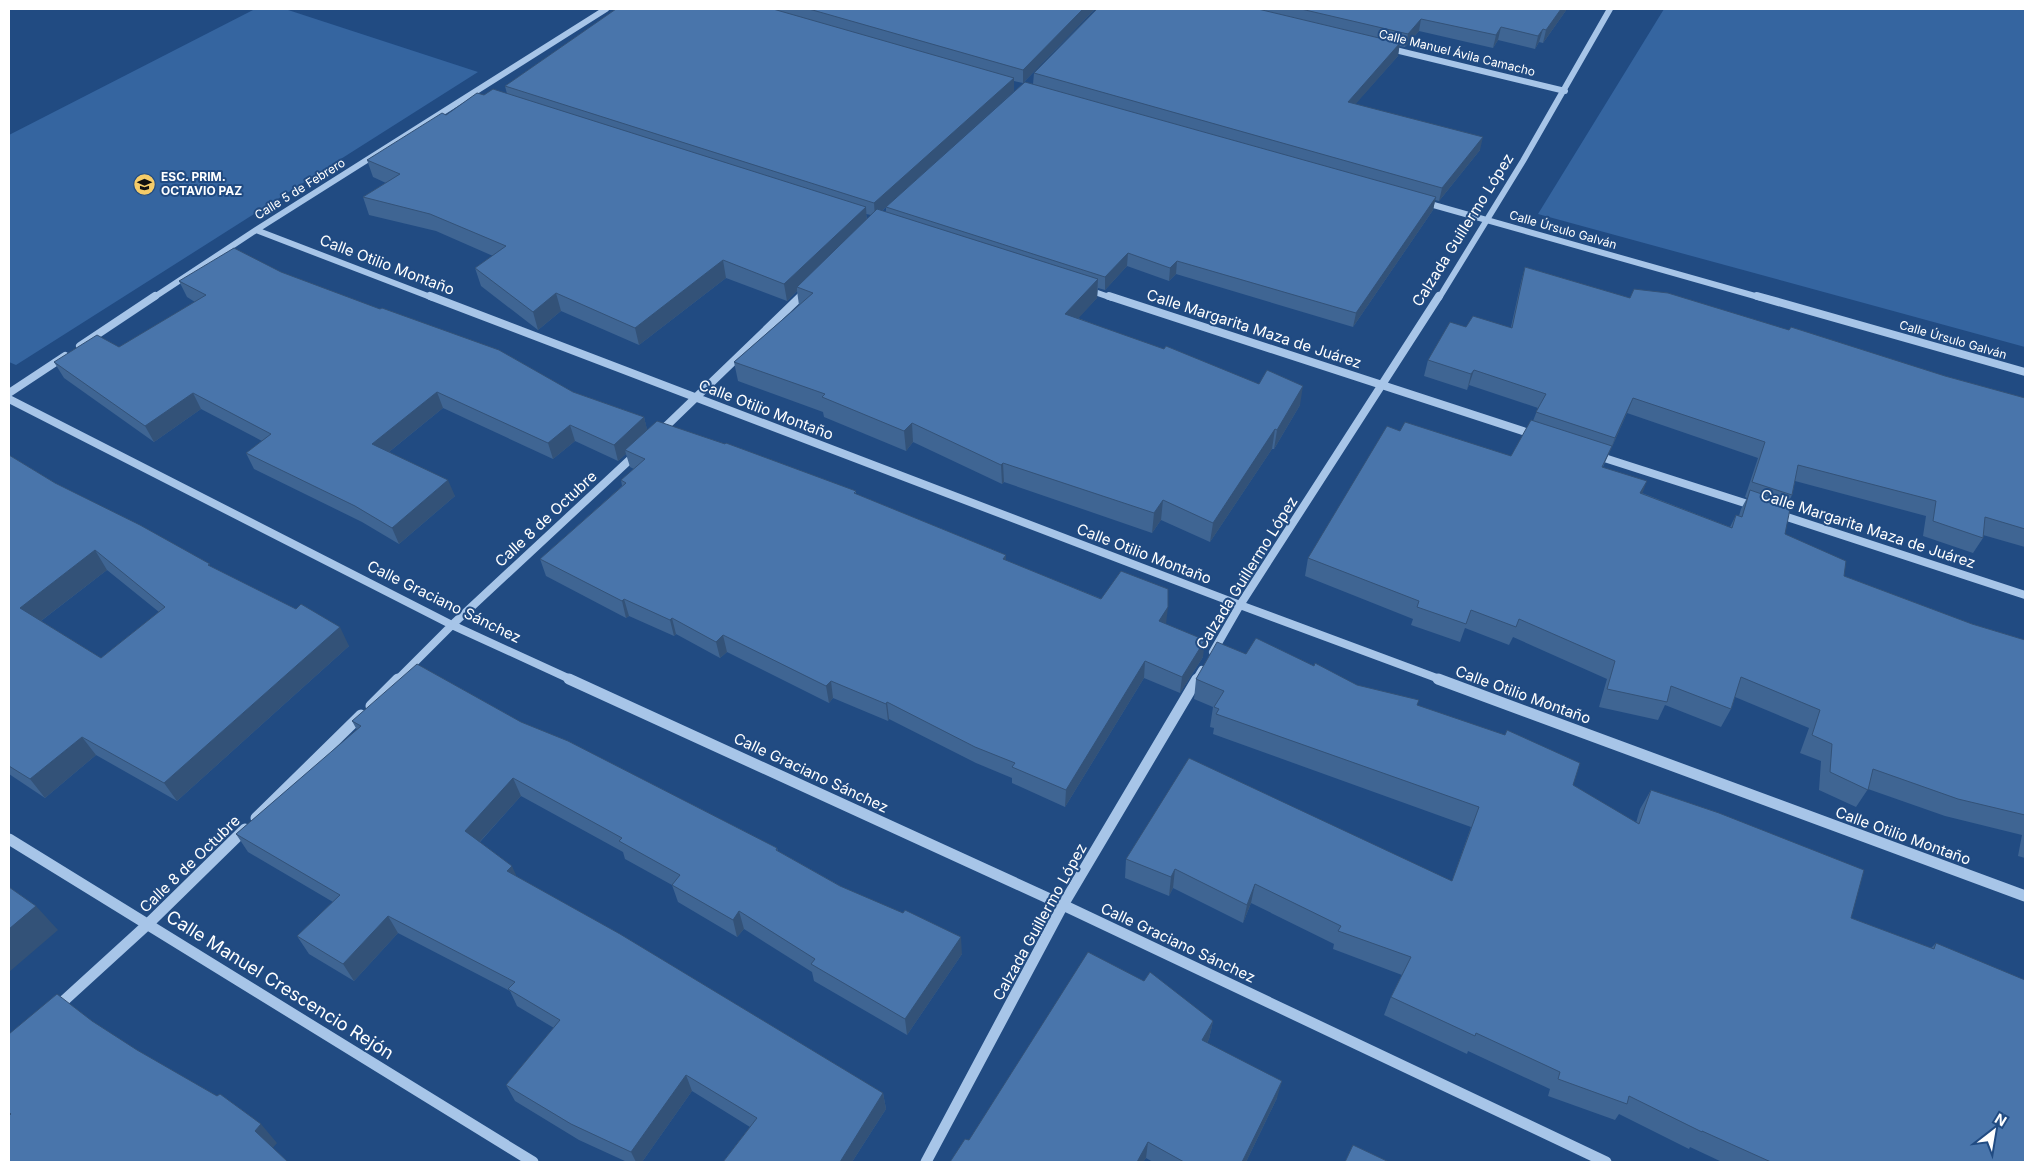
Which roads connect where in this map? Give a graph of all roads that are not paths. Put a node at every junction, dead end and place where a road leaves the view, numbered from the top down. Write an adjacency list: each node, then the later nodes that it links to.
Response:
1 (606, 9): 5 (street, Calle 5 de Febrero)
2 (1610, 9): 4 (street, Calzada Guillermo López)
3 (1381, 46): 4 (street, Calle Manuel Ávila Camacho)
4 (1565, 91): 8 (street, Calzada Guillermo López)
5 (474, 93): 6 (street); 9 (street, Calle 5 de Febrero)
6 (484, 96)
7 (1411, 199): 8 (street, Calle Úrsulo Galván)
8 (1486, 220): 12 (street, Calle Úrsulo Galván); 13 (street, Calzada Guillermo López)
9 (256, 230): 14 (street, Calle 5 de Febrero); 15 (street, Calle Otilio Montaño)
10 (815, 282): 15 (street)
11 (1074, 285): 13 (street, Calle Margarita Maza de Juárez)
12 (2025, 372)
13 (1382, 385): 18 (street, Calle Margarita Maza de Juárez); 24 (street, Calzada Guillermo López)
14 (9, 393)
15 (696, 398): 17 (street); 24 (street, Calle Otilio Montaño)
16 (9, 399): 25 (street, Calle Graciano Sánchez)
17 (653, 438)
18 (1543, 438)
19 (646, 445): 25 (street, Calle 8 de Octubre)
20 (1590, 453): 21 (street, Calle Margarita Maza de Juárez)
21 (1761, 508)
22 (1770, 512): 23 (street, Calle Margarita Maza de Juárez)
23 (2025, 595)
24 (1240, 605): 26 (street, Calzada Guillermo López); 29 (street, Calle Otilio Montaño)
25 (452, 625): 30 (street, Calle Graciano Sánchez); 31 (street, Calle 8 de Octubre)
26 (1210, 656)
27 (1205, 665): 30 (street, Calzada Guillermo López)
28 (9, 839): 31 (street, Calle Manuel Crescencio Rejón)
29 (2025, 896)
30 (1063, 905): 34 (street, Calzada Guillermo López); 35 (street, Calle Graciano Sánchez)
31 (148, 924): 32 (street, Calle 8 de Octubre); 33 (street, Calle Manuel Crescencio Rejón)
32 (53, 1011)
33 (533, 1162)
34 (926, 1162)
35 (1606, 1162)

